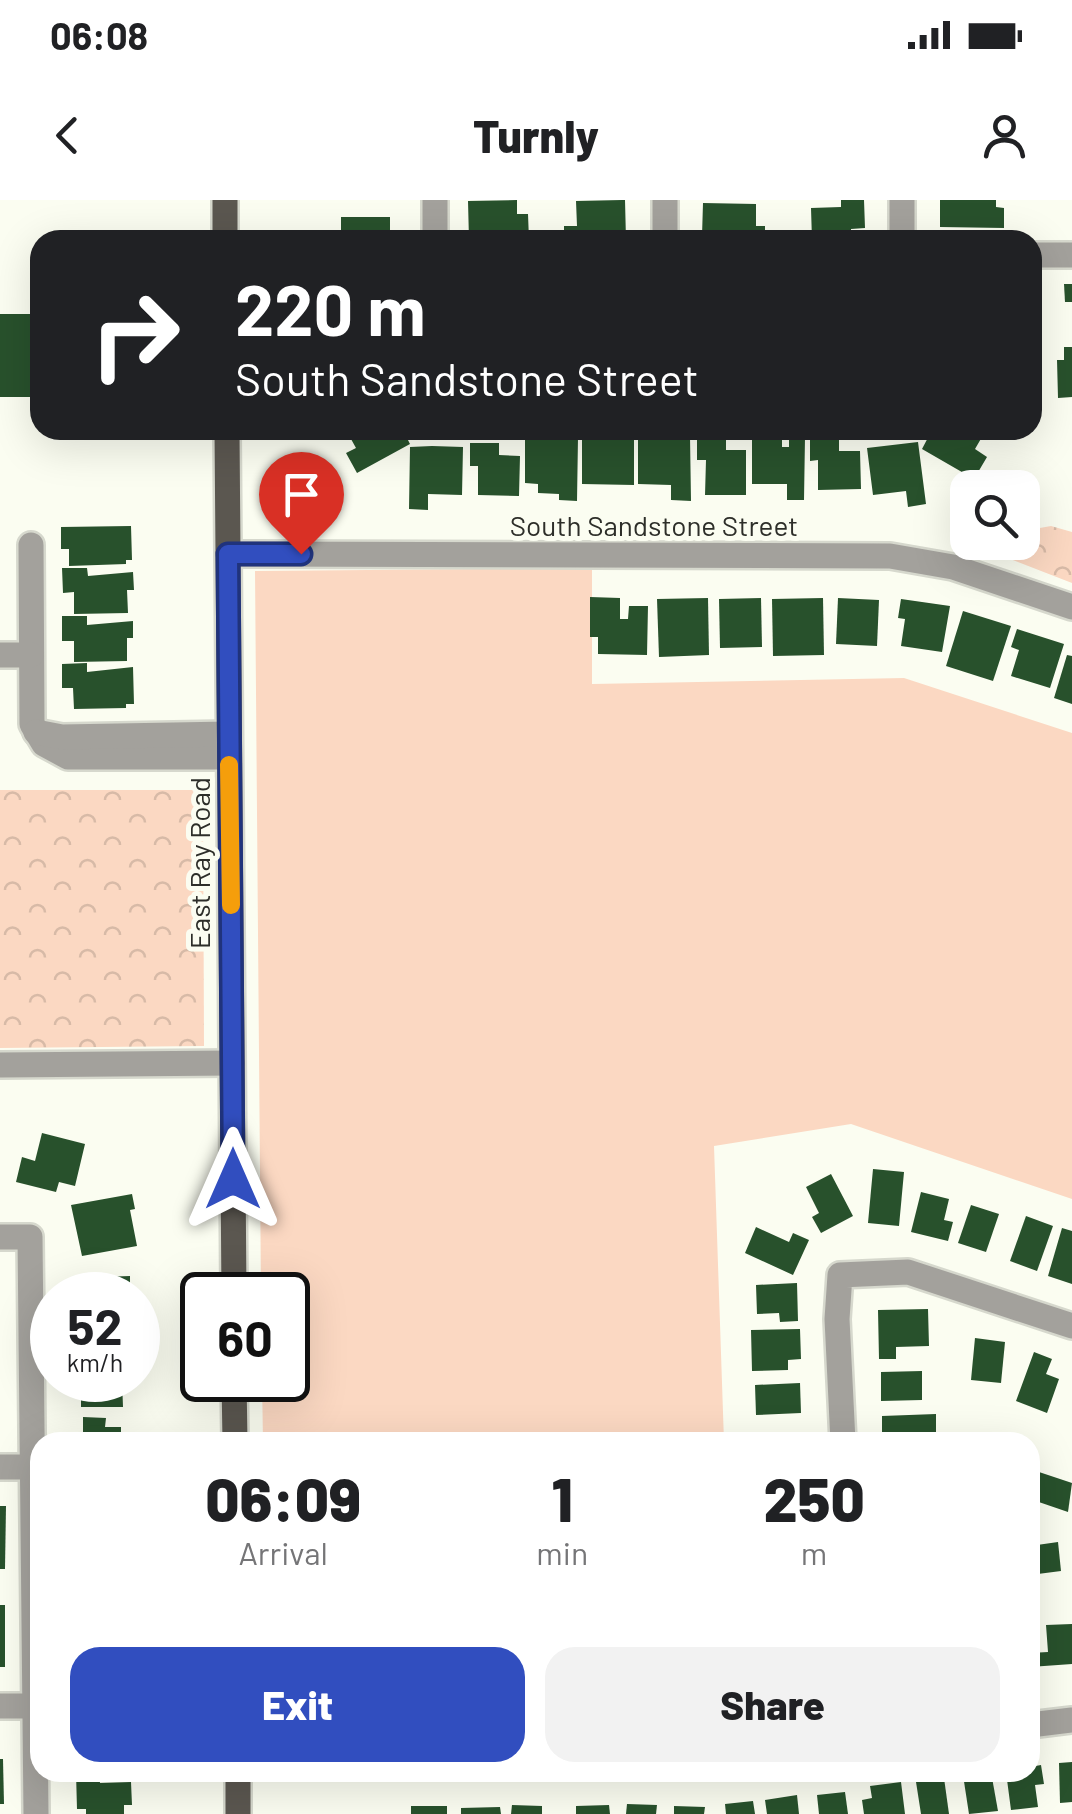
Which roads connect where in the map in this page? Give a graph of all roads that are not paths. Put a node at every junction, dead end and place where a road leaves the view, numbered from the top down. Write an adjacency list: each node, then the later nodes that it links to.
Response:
1 (225, 200): 5 (main road)
2 (434, 200): 6 (street)
3 (665, 200): 7 (street)
4 (902, 200): 8 (street)
5 (225, 230)
6 (435, 230)
7 (665, 230)
8 (902, 230)
9 (1072, 254): 10 (street)
10 (1042, 255)
11 (227, 440): 13 (main road, East Ray Road)
12 (31, 545): 16 (street)
13 (228, 554): 14 (street, South Sandstone Street); 17 (main road, East Ray Road)
14 (1072, 607)
15 (0, 655): 16 (street)
16 (31, 655): 17 (street)
17 (229, 746): 18 (main road, East Ray Road)
18 (232, 1063): 19 (street); 21 (main road, East Ray Road)
19 (0, 1066)
20 (0, 1237): 24 (street)
21 (234, 1272)
22 (1072, 1326): 26 (street)
23 (234, 1402): 25 (main road)
24 (33, 1432)
25 (235, 1432)
26 (843, 1432)
27 (0, 1467): 28 (street)
28 (30, 1467)
29 (0, 1706): 30 (street)
30 (30, 1706)
31 (1072, 1720): 32 (street)
32 (1040, 1724)
33 (36, 1782): 35 (street)
34 (238, 1782): 36 (main road)
35 (36, 1814)
36 (238, 1814)

